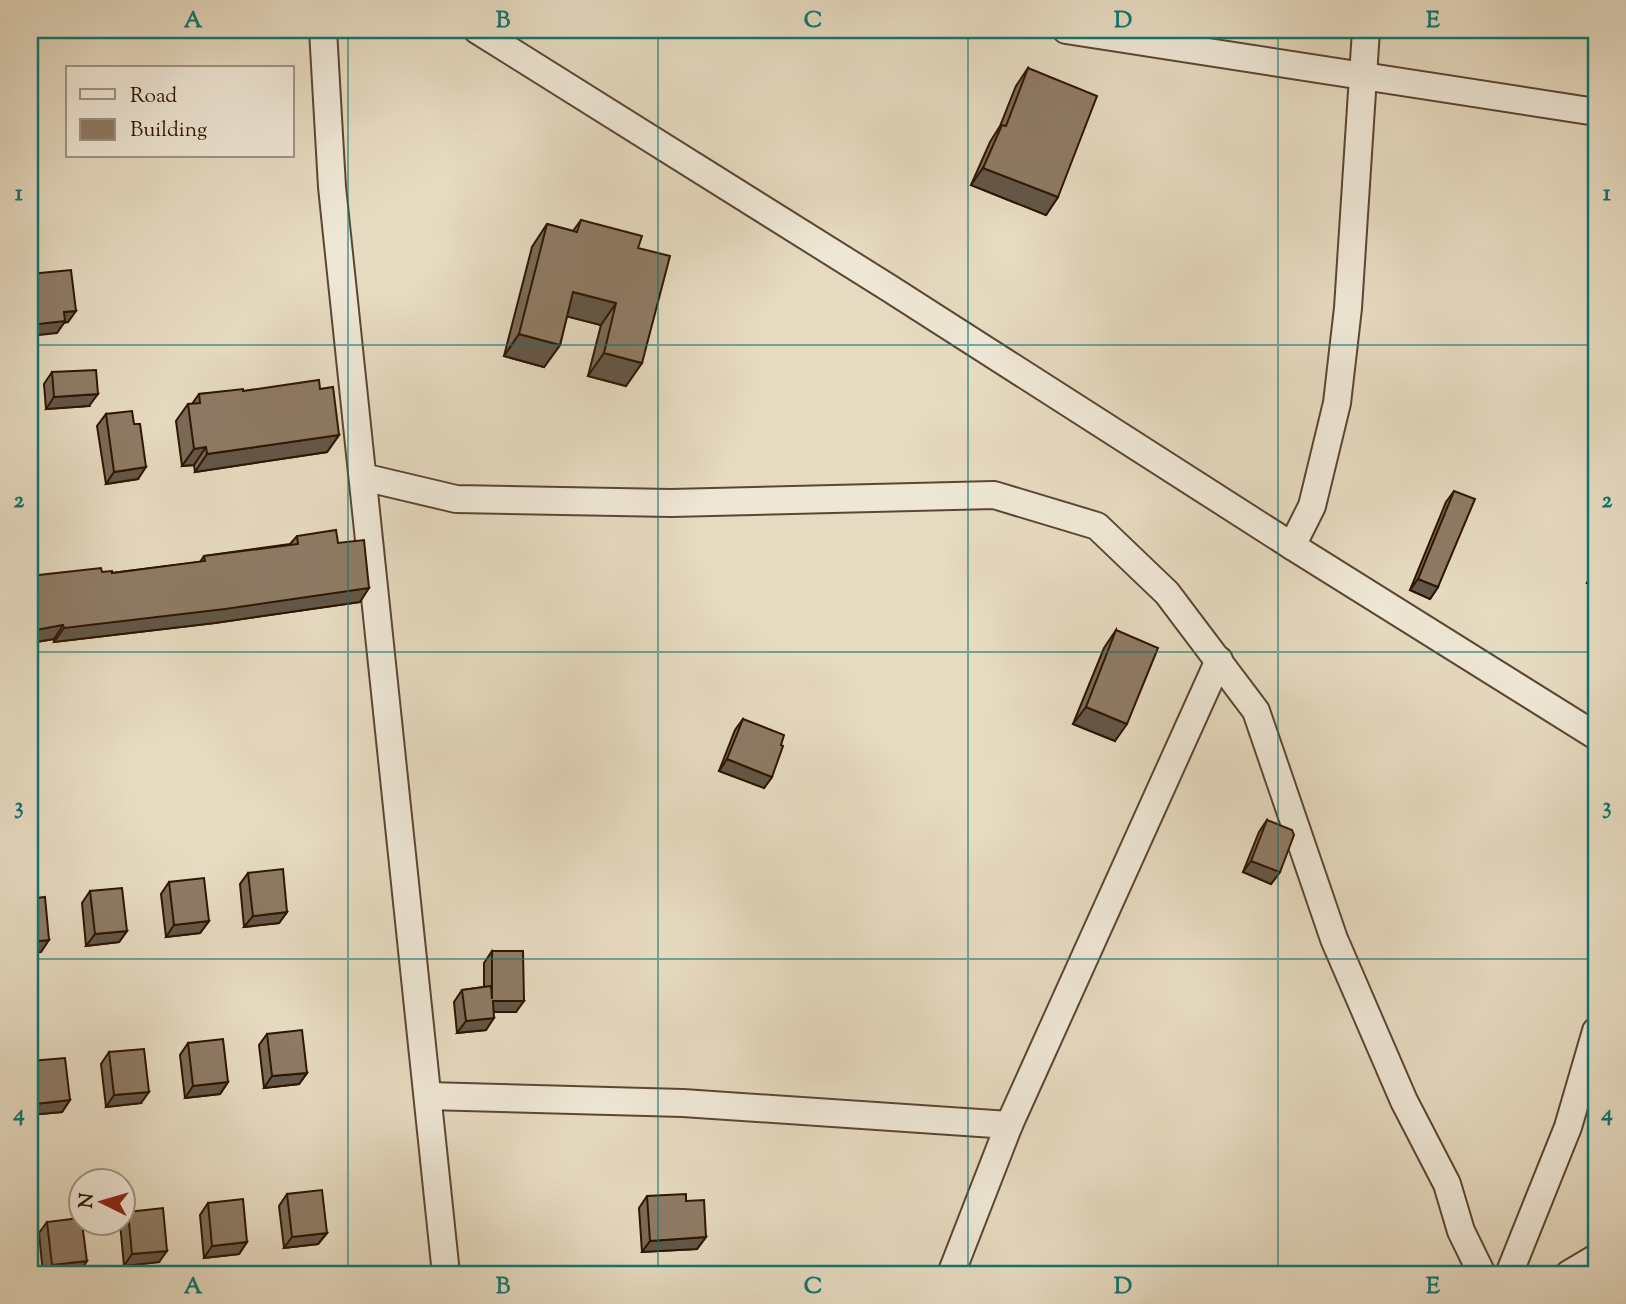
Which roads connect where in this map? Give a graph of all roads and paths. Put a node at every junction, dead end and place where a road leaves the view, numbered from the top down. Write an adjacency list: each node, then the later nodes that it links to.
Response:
1 (323, 30): 7 (street)
2 (477, 30): 8 (street)
3 (1066, 30): 5 (street)
4 (1366, 30): 5 (street)
5 (1364, 76): 6 (street); 8 (street)
6 (1596, 112)
7 (363, 477): 9 (street); 12 (street)
8 (1292, 547): 10 (street)
9 (1219, 660): 13 (street); 17 (street)
10 (1596, 736)
11 (1596, 1031): 18 (street)
12 (428, 1096): 13 (street); 15 (street)
13 (1009, 1125): 16 (street)
14 (1596, 1258): 19 (street)
15 (446, 1274)
16 (951, 1274)
17 (1482, 1274)
18 (1510, 1274)
19 (1569, 1274)

